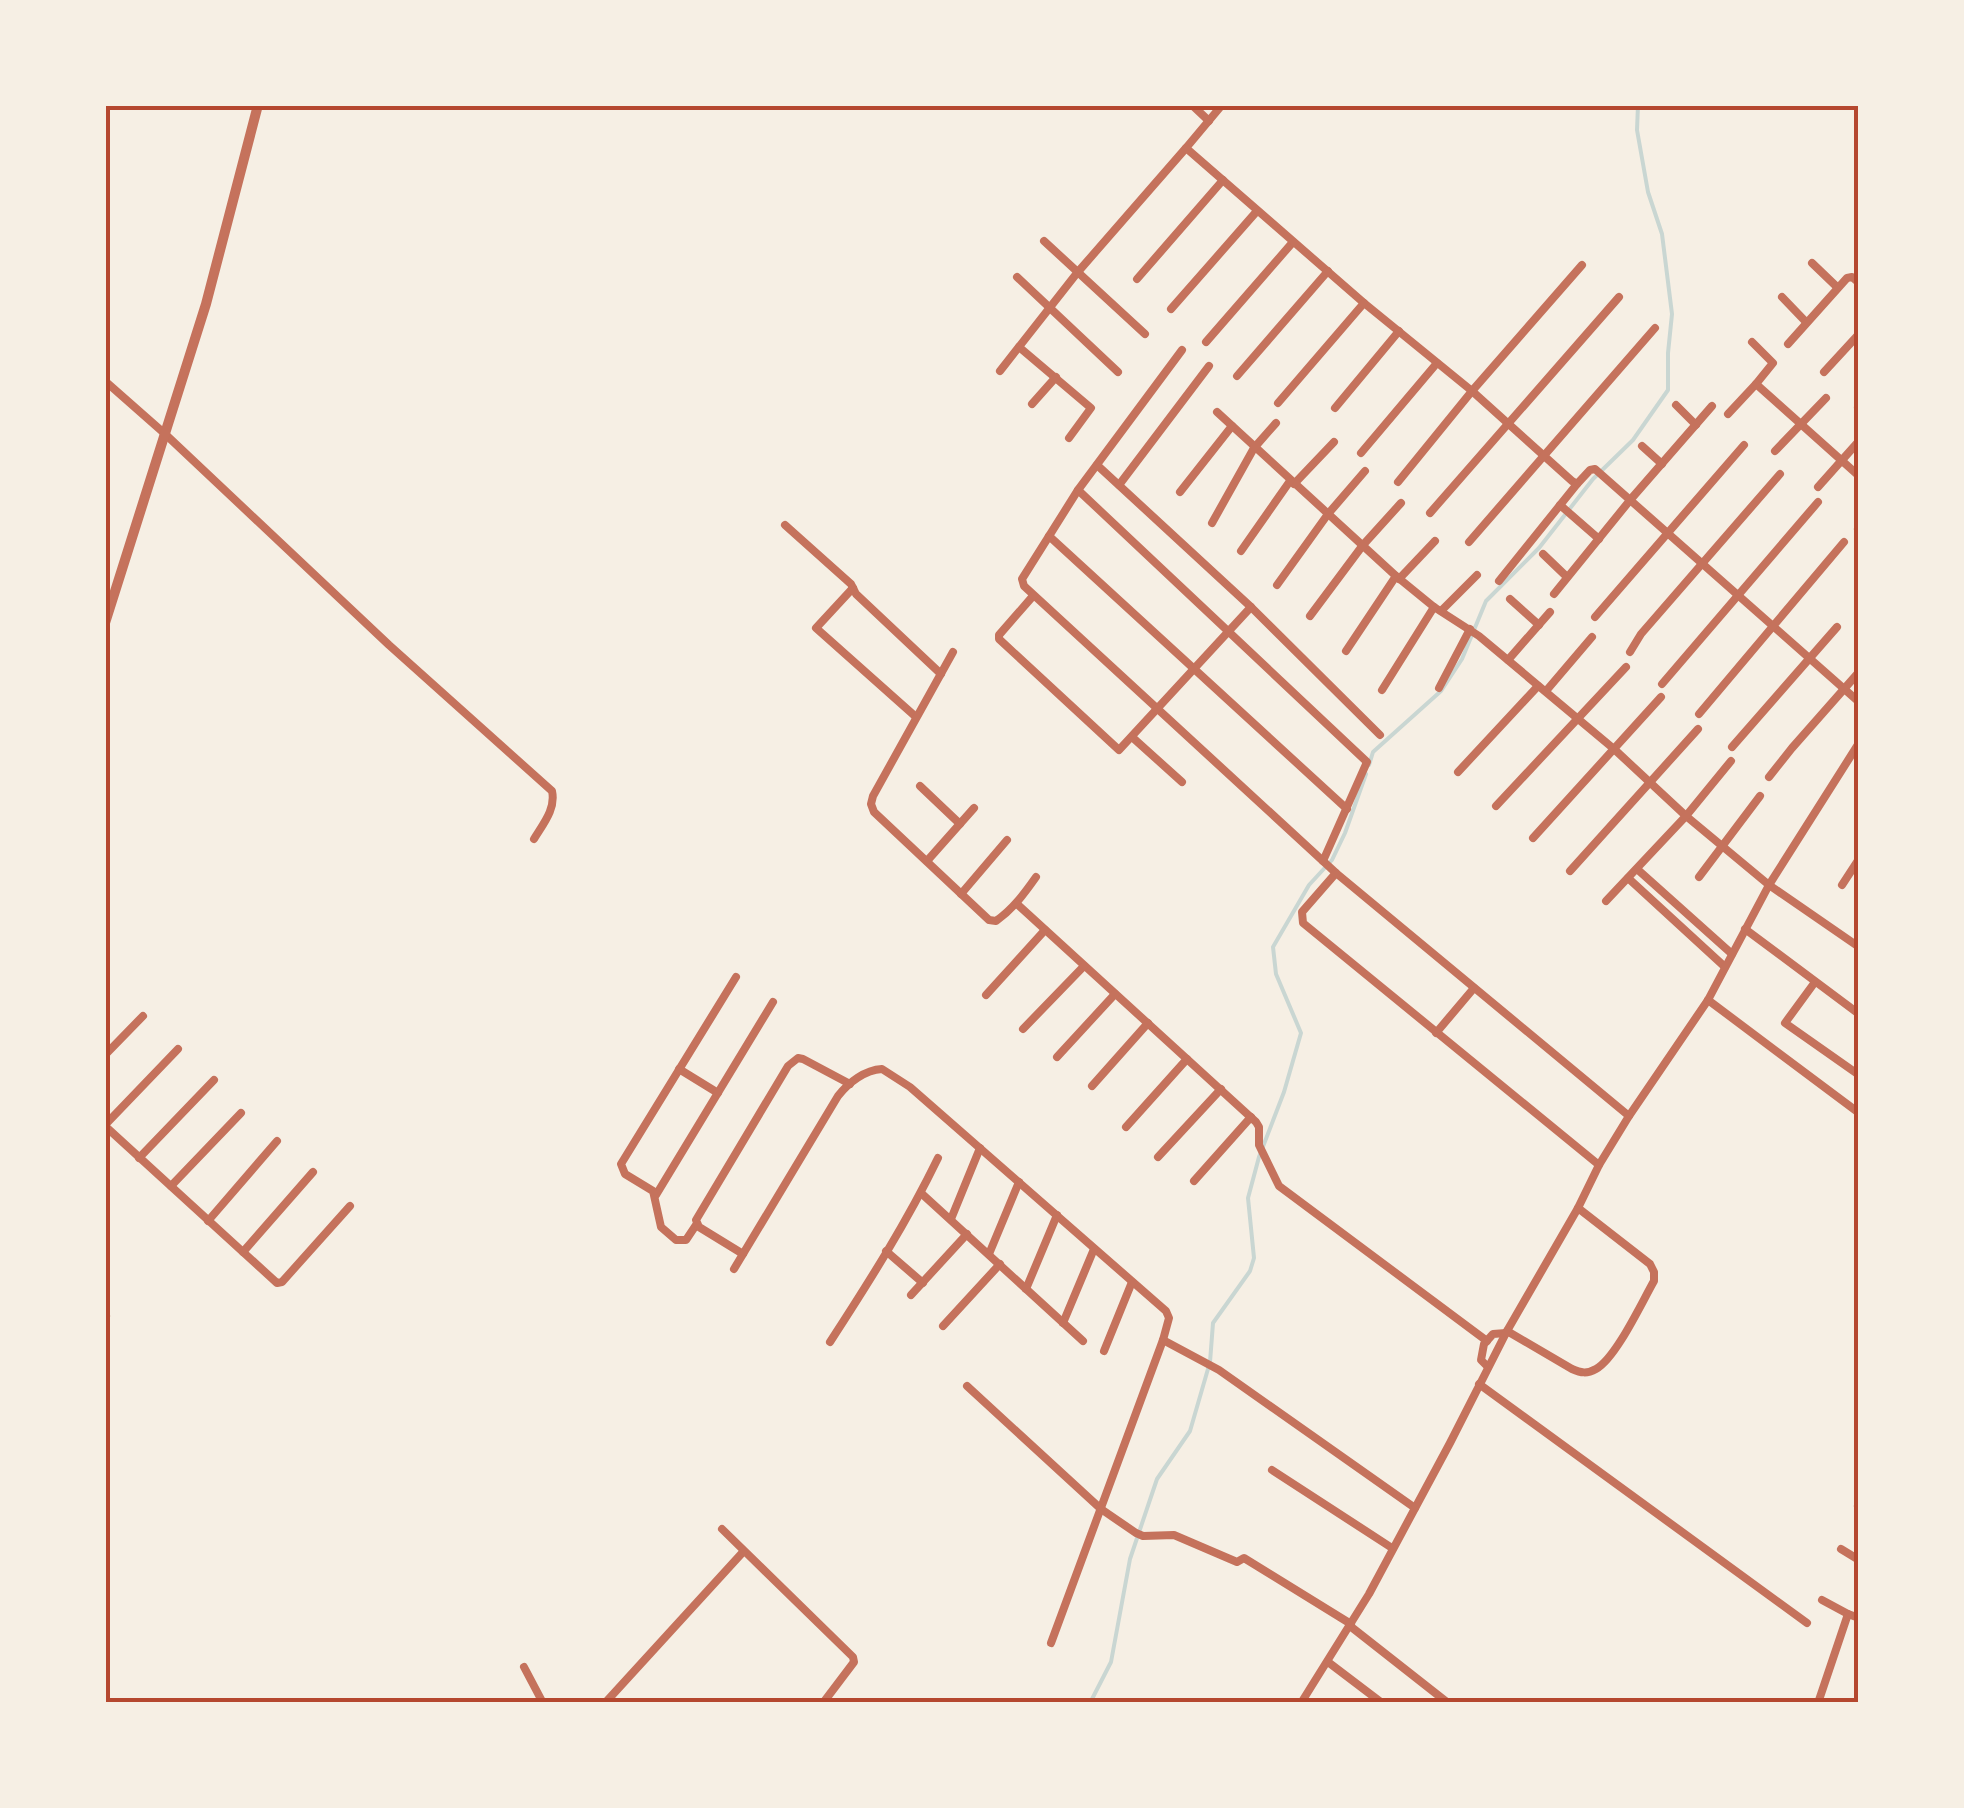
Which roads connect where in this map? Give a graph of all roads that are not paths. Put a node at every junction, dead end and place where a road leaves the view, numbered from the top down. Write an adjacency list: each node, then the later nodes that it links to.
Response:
1 (258, 105): 56 (street)
2 (1192, 105): 4 (street)
3 (1222, 105): 4 (street)
4 (1208, 121): 5 (street)
5 (1186, 148): 6 (street); 13 (street)
6 (1223, 180): 7 (street); 15 (street)
7 (1258, 211): 9 (street); 22 (street)
8 (1044, 241): 13 (street)
9 (1293, 242): 12 (street); 28 (street)
10 (1812, 263): 17 (street)
11 (1582, 265): 42 (street)
12 (1328, 271): 20 (street); 38 (street)
13 (1077, 272): 21 (street); 26 (street)
14 (1017, 276): 21 (street)
15 (1137, 279)
16 (1859, 283): 17 (street)
17 (1837, 288): 23 (street)
18 (1619, 297): 52 (street)
19 (1782, 297): 23 (street)
20 (1364, 303): 25 (street); 44 (street)
21 (1049, 308): 31 (street); 36 (street)
22 (1171, 308)
23 (1806, 322): 30 (street)
24 (1654, 328): 65 (street)
25 (1399, 332): 33 (street); 48 (street)
26 (1146, 334)
27 (1859, 334): 37 (street)
28 (1206, 342)
29 (1752, 342): 41 (street)
30 (1788, 344)
31 (1020, 347): 35 (street); 39 (street)
32 (1182, 350): 68 (street)
33 (1437, 363): 42 (street); 64 (street)
34 (1209, 366): 75 (street)
35 (1000, 370)
36 (1118, 372)
37 (1824, 372)
38 (1238, 376)
39 (1056, 377): 45 (street); 57 (street)
40 (105, 381): 56 (street)
41 (1756, 384): 50 (street); 53 (street)
42 (1472, 391): 52 (street); 73 (street)
43 (1826, 398): 53 (street)
44 (1278, 403)
45 (1032, 404)
46 (1676, 405): 54 (street)
47 (1712, 406): 54 (street)
48 (1335, 408)
49 (1217, 412): 55 (street)
50 (1728, 414)
51 (1276, 423): 62 (street)
52 (1507, 423): 65 (street); 83 (street)
53 (1800, 423): 63 (street); 66 (street)
54 (1696, 425): 67 (street)
55 (1232, 426): 62 (street); 78 (street)
56 (164, 433): 112 (street); 158 (street)
57 (1069, 438)
58 (1859, 441): 66 (street)
59 (1334, 442): 72 (street)
60 (1744, 445): 87 (street)
61 (1642, 446): 67 (street)
62 (1254, 448): 72 (street); 85 (street)
63 (1775, 451)
64 (1360, 452)
65 (1542, 456): 74 (street); 91 (street)
66 (1842, 460): 71 (street); 76 (street)
67 (1662, 464): 79 (street)
68 (1098, 465): 75 (street); 77 (street)
69 (1365, 471): 84 (street)
70 (1780, 474): 96 (street)
71 (1859, 476)
72 (1292, 482): 84 (street); 94 (street)
73 (1398, 482)
74 (1577, 484): 79 (street); 82 (street)
75 (1119, 485): 107 (street)
76 (1818, 487)
77 (1078, 490): 88 (street); 117 (street)
78 (1180, 492)
79 (1631, 499): 87 (street); 89 (street)
80 (1818, 502): 103 (street)
81 (1401, 503): 93 (street)
82 (1562, 507): 89 (street); 100 (street)
83 (1430, 513)
84 (1328, 514): 93 (street); 101 (street)
85 (1212, 523)
86 (785, 525): 102 (street)
87 (1668, 532): 96 (street); 111 (street)
88 (1048, 536): 105 (street); 125 (street)
89 (1598, 539): 98 (street)
90 (1436, 541): 99 (street)
91 (1469, 542)
92 (1844, 542): 114 (street)
93 (1364, 545): 99 (street); 110 (street)
94 (1241, 550)
95 (1543, 554): 98 (street)
96 (1702, 562): 103 (street); 121 (street)
97 (1477, 575): 108 (street)
98 (1567, 577): 104 (street)
99 (1397, 578): 108 (street); 119 (street)
100 (1499, 581)
101 (1277, 585)
102 (853, 588): 127 (street); 137 (street)
103 (1738, 593): 114 (street); 128 (street)
104 (1554, 594)
105 (1033, 596): 135 (street); 141 (street)
106 (1510, 599): 113 (street)
107 (1250, 607): 117 (street); 140 (street)
108 (1437, 609): 116 (street); 132 (street)
109 (1550, 612): 113 (street)
110 (1310, 616)
111 (1594, 618)
112 (105, 623)
113 (1539, 625): 123 (street)
114 (1774, 626): 122 (street); 136 (street)
115 (1836, 627): 122 (street)
116 (1470, 630): 123 (street); 129 (street)
117 (1229, 631): 125 (street); 154 (street)
118 (1592, 637): 130 (street)
119 (1346, 651)
120 (953, 652): 127 (street)
121 (1630, 652)
122 (1808, 657): 131 (street); 143 (street)
123 (1508, 660): 130 (street)
124 (1626, 667): 138 (street)
125 (1193, 670): 135 (street); 154 (street)
126 (1859, 672): 131 (street)
127 (940, 674): 137 (street)
128 (1662, 684)
129 (1439, 688)
130 (1542, 688): 138 (street); 146 (street)
131 (1844, 688): 134 (street); 147 (street)
132 (1382, 690)
133 (1662, 696): 144 (street)
134 (1859, 702)
135 (1156, 710): 141 (street); 163 (street)
136 (1700, 714)
137 (916, 718): 162 (street)
138 (1578, 719): 144 (street); 152 (street)
139 (1698, 728): 148 (street)
140 (1380, 735)
141 (1132, 738): 149 (street)
142 (1859, 743): 169 (street)
143 (1732, 747)
144 (1614, 749): 148 (street); 157 (street)
145 (1732, 761): 155 (street)
146 (1458, 772)
147 (1769, 777)
148 (1649, 781): 155 (street); 165 (street)
149 (1182, 782)
150 (920, 786): 156 (street)
151 (1760, 796): 160 (street)
152 (1496, 806)
153 (974, 808): 156 (street)
154 (1346, 808): 163 (street)
155 (1686, 816): 160 (street); 164 (street)
156 (960, 824): 162 (street)
157 (1534, 838)
158 (534, 839)
159 (1007, 840): 171 (street)
160 (1722, 845): 167 (street); 169 (street)
161 (1859, 859): 170 (street)
162 (927, 861): 171 (street)
163 (1330, 868): 182 (street); 191 (street)
164 (1637, 869): 168 (street); 177 (street)
165 (1570, 871)
166 (1036, 877): 173 (street)
167 (1698, 877)
168 (1628, 878): 172 (street); 179 (street)
169 (1770, 885): 175 (street); 176 (street)
170 (1842, 885)
171 (961, 894): 173 (street)
172 (1606, 901)
173 (1016, 904): 174 (street)
174 (1045, 930): 178 (street); 184 (street)
175 (1745, 930): 177 (street); 181 (street)
176 (1859, 947)
177 (1732, 954): 179 (street)
178 (1084, 966): 183 (street); 190 (street)
179 (1725, 967): 185 (street)
180 (736, 977): 196 (street)
181 (1815, 982): 187 (street); 197 (street)
182 (1474, 988): 191 (street); 205 (street)
183 (1115, 994): 189 (street); 194 (street)
184 (986, 995)
185 (1708, 1000): 204 (street); 205 (street)
186 (773, 1002): 202 (street)
187 (1859, 1014)
188 (143, 1016): 193 (street)
189 (1148, 1024): 195 (street); 200 (street)
190 (1024, 1029)
191 (1436, 1033): 214 (street)
192 (178, 1049): 207 (street)
193 (105, 1056)
194 (1057, 1057)
195 (1187, 1059): 201 (street); 208 (street)
196 (679, 1069): 202 (street); 220 (street)
197 (1859, 1075)
198 (214, 1080): 212 (street)
199 (850, 1084): 210 (street); 226 (street); 231 (street)
200 (1092, 1086)
201 (1220, 1089): 206 (street); 211 (street)
202 (718, 1093): 220 (street)
203 (240, 1113): 218 (street)
204 (1859, 1113)
205 (1629, 1116): 214 (street)
206 (1251, 1117): 216 (street); 244 (street)
207 (105, 1125): 212 (street)
208 (1126, 1127)
209 (277, 1141): 225 (street)
210 (980, 1148): 217 (street); 224 (street)
211 (1158, 1157)
212 (139, 1158): 218 (street)
213 (938, 1158): 219 (street)
214 (1599, 1165): 222 (street)
215 (313, 1172): 229 (street)
216 (1194, 1181)
217 (1020, 1182): 223 (street); 232 (street)
218 (171, 1186): 225 (street)
219 (921, 1193): 224 (street); 230 (street)
220 (655, 1196): 226 (street)
221 (350, 1206): 229 (street)
222 (1578, 1208): 241 (street); 241 (street)
223 (1057, 1216): 228 (street); 237 (street)
224 (951, 1219): 227 (street)
225 (208, 1221): 229 (street)
226 (696, 1224): 231 (street)
227 (967, 1234): 232 (street); 236 (street)
228 (1094, 1249): 235 (street); 239 (street)
229 (242, 1252)
230 (886, 1252): 236 (street); 245 (street)
231 (743, 1254): 234 (street)
232 (989, 1254): 233 (street)
233 (1000, 1264): 237 (street); 240 (street)
234 (734, 1269)
235 (1132, 1282): 242 (street); 246 (street)
236 (922, 1283): 238 (street)
237 (1026, 1289): 239 (street)
238 (911, 1295)
239 (1064, 1323): 243 (street)
240 (944, 1326)
241 (1507, 1332): 244 (street); 247 (street)
242 (1164, 1340): 251 (street); 252 (street)
243 (1084, 1341)
244 (1487, 1341): 247 (street)
245 (830, 1342)
246 (1104, 1351)
247 (1488, 1368): 248 (street)
248 (1479, 1384): 252 (street); 261 (street)
249 (967, 1386): 251 (street)
250 (1272, 1470): 254 (street)
251 (1101, 1508): 262 (street); 263 (street)
252 (1414, 1508): 254 (street)
253 (722, 1529): 256 (street)
254 (1392, 1548): 262 (street)
255 (1841, 1549): 257 (street)
256 (744, 1552): 267 (street); 268 (street)
257 (1859, 1560)
258 (1822, 1600): 259 (street)
259 (1848, 1614): 260 (street); 272 (street)
260 (1859, 1618)
261 (1808, 1624)
262 (1350, 1625): 264 (street); 271 (street)
263 (1051, 1643)
264 (1328, 1662): 269 (street); 270 (street)
265 (524, 1668): 266 (street)
266 (543, 1703)
267 (606, 1703)
268 (822, 1703)
269 (1301, 1703)
270 (1382, 1703)
271 (1448, 1703)
272 (1818, 1703)

